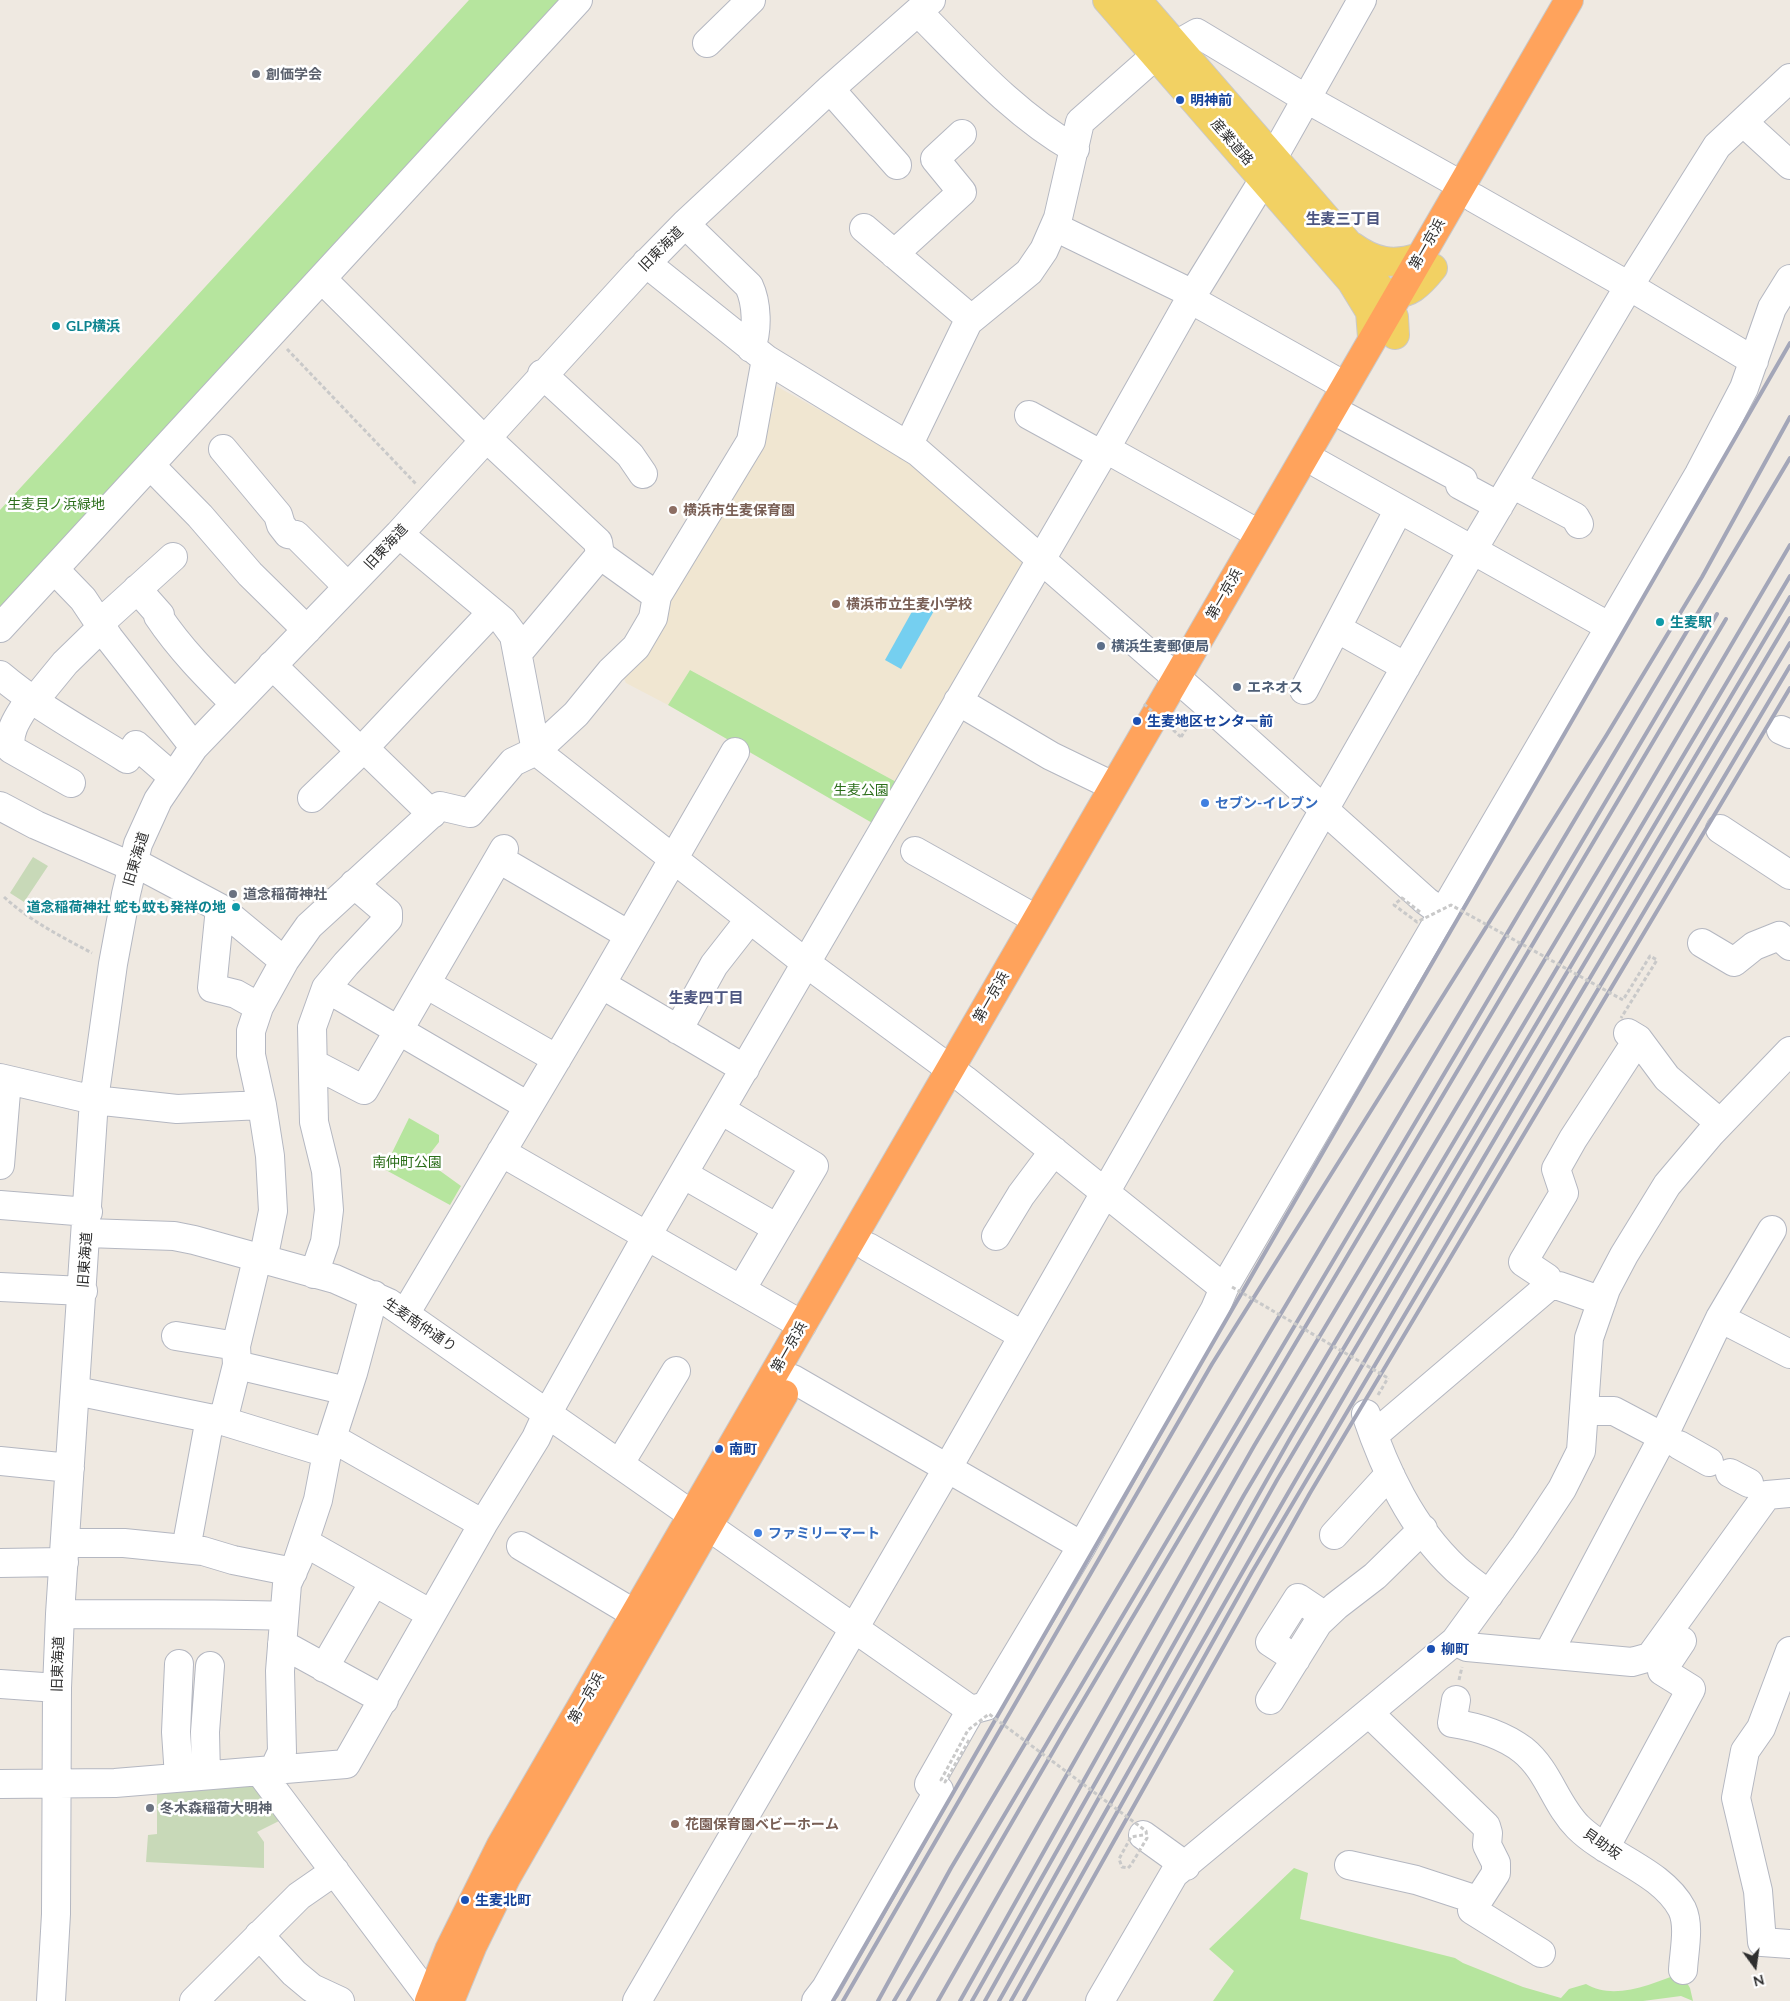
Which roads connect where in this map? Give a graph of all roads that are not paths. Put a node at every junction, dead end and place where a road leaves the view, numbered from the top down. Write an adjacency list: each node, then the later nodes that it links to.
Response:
1 (578, 0): 29 (street)
2 (750, 0): 9 (street)
3 (1107, 0): 10 (main road, 産業道路)
4 (1137, 0): 10 (main road, 産業道路)
5 (1362, 0): 13 (street)
6 (1569, 0): 20 (highway, 第一京浜)
7 (1588, 0): 20 (highway, 第一京浜)
8 (924, 6): 12 (street, 旧東海道); 16 (street)
9 (706, 43)
10 (1166, 50): 13 (street); 16 (street); 19 (main road, 産業道路)
11 (1790, 78): 14 (street)
12 (830, 89): 17 (street); 21 (street, 旧東海道)
13 (1305, 98): 19 (street); 20 (street)
14 (1743, 122): 18 (street); 30 (street)
15 (962, 134): 25 (street)
16 (1075, 150): 22 (street)
17 (897, 165)
18 (1790, 165)
19 (1269, 168): 24 (main road, 産業道路); 31 (street)
20 (1467, 192): 27 (highway, 第一京浜); 30 (street)
21 (685, 224): 26 (street, 旧東海道); 35 (street)
22 (1055, 227): 31 (street); 33 (street)
23 (864, 228): 25 (street)
24 (1342, 253): 27 (main road, 産業道路); 32 (main road, 産業道路); 34 (main road, 産業道路)
25 (894, 254): 33 (street)
26 (646, 263): 35 (street); 37 (street, 旧東海道)
27 (1426, 263): 32 (highway, 第一京浜); 34 (highway, 第一京浜)
28 (1790, 278): 36 (street)
29 (322, 279): 42 (street); 46 (street)
30 (1629, 286): 36 (street); 48 (street)
31 (1192, 297): 38 (street); 44 (street)
32 (1390, 297): 34 (highway, 第一京浜)
33 (971, 320): 41 (street)
34 (1383, 336): 38 (highway, 第一京浜); 40 (highway, 第一京浜)
35 (759, 353): 41 (street); 60 (street)
36 (1754, 361): 64 (street)
37 (542, 374): 42 (street, 旧東海道); 47 (street)
38 (1345, 386): 52 (highway, 第一京浜)
39 (1029, 415): 44 (street)
40 (1346, 417): 45 (highway, 第一京浜); 48 (street)
41 (908, 446): 56 (street)
42 (477, 448): 51 (street, 旧東海道); 54 (street)
43 (223, 449): 58 (street)
44 (1104, 452): 52 (street); 56 (street)
45 (1319, 464): 49 (street); 72 (highway, 第一京浜)
46 (151, 466): 57 (street); 66 (street)
47 (644, 474)
48 (1506, 495): 50 (street); 53 (street)
49 (1399, 509): 53 (street); 65 (street)
50 (1579, 524)
51 (399, 534): 58 (street, 旧東海道); 61 (street)
52 (1259, 534): 72 (highway, 第一京浜)
53 (1472, 552): 64 (street); 69 (street)
54 (600, 555): 60 (street); 67 (street)
55 (173, 557): 59 (street)
56 (1040, 559): 72 (street); 74 (street)
57 (54, 569): 62 (street); 63 (street)
58 (348, 587): 66 (street, 旧東海道)
59 (138, 589): 62 (street); 75 (street)
60 (657, 596): 78 (street)
61 (492, 612): 67 (street); 77 (street)
62 (100, 626): 73 (street); 76 (street)
63 (0, 628)
64 (1610, 628): 94 (street)
65 (1338, 629): 69 (street); 71 (street)
66 (307, 630): 68 (street, 旧東海道)
67 (518, 653): 78 (street)
68 (272, 666): 75 (street, 旧東海道); 77 (street)
69 (1406, 667): 85 (street)
70 (0, 675): 73 (street)
71 (1304, 690)
72 (1187, 693): 82 (highway, 第一京浜); 85 (street); 112 (highway, 第一京浜)
73 (31, 701): 80 (street); 81 (street)
74 (958, 701): 82 (street); 101 (street)
75 (235, 704): 76 (street, 旧東海道)
76 (194, 746): 80 (street, 旧東海道)
77 (362, 750): 83 (street); 86 (street)
78 (536, 751): 86 (street); 89 (street)
79 (735, 752): 89 (street)
80 (174, 777): 90 (street, 旧東海道)
81 (71, 783)
82 (1113, 786): 96 (highway, 第一京浜)
83 (312, 798)
84 (0, 806): 90 (street)
85 (1324, 810): 94 (street); 123 (street)
86 (432, 814): 92 (street)
87 (1720, 829): 91 (street)
88 (916, 851): 96 (street)
89 (672, 859): 95 (street); 97 (street)
90 (132, 867): 93 (street); 114 (street, 旧東海道)
91 (1790, 875)
92 (354, 884): 100 (street); 104 (street)
93 (220, 908): 100 (street); 105 (street)
94 (1430, 909): 135 (street)
95 (750, 919): 101 (street); 106 (street)
96 (1036, 920): 112 (highway, 第一京浜)
97 (629, 935): 102 (street); 103 (street)
98 (1702, 943): 99 (street)
99 (1790, 946)
100 (284, 961): 105 (street)
101 (806, 963): 111 (street); 112 (street)
102 (426, 984): 107 (street); 109 (street)
103 (601, 984): 106 (street); 109 (street)
104 (326, 988): 107 (street); 110 (street)
105 (259, 1007): 115 (street)
106 (678, 1030): 111 (street)
107 (398, 1032): 110 (street); 116 (street)
108 (1790, 1051): 118 (street)
109 (557, 1059): 116 (street)
110 (314, 1064): 132 (street)
111 (744, 1069): 117 (street)
112 (957, 1074): 119 (street); 130 (highway, 第一京浜); 142 (highway, 第一京浜)
113 (4, 1079): 114 (street); 121 (street)
114 (94, 1100): 115 (street); 125 (street, 旧東海道)
115 (262, 1105): 131 (street)
116 (528, 1106): 120 (street)
117 (721, 1110): 122 (street); 126 (street)
118 (1720, 1122): 133 (street); 139 (street)
119 (1054, 1151): 123 (street); 129 (street)
120 (502, 1152): 128 (street); 140 (street)
121 (0, 1165)
122 (683, 1174): 126 (street); 128 (street)
123 (1105, 1192): 135 (street); 143 (street)
124 (0, 1205): 125 (street, 生麦南仲通り)
125 (87, 1223): 131 (street, 生麦南仲通り); 137 (street, 旧東海道)
126 (777, 1228): 136 (street)
127 (1772, 1230): 141 (street)
128 (648, 1234): 136 (street); 152 (street)
129 (996, 1236)
130 (868, 1247): 143 (street); 148 (highway, 第一京浜)
131 (260, 1259): 132 (street, 生麦南仲通り); 146 (street)
132 (314, 1274): 138 (street, 生麦南仲通り)
133 (1549, 1286): 139 (street); 160 (street)
134 (0, 1287): 137 (street)
135 (1228, 1288): 168 (street)
136 (741, 1290): 142 (street)
137 (83, 1291): 149 (street, 旧東海道)
138 (374, 1295): 140 (street, 生麦南仲通り); 150 (street)
139 (1602, 1301): 151 (street)
140 (405, 1314): 152 (street, 生麦南仲通り)
141 (1720, 1318): 145 (street); 154 (street)
142 (802, 1325): 162 (highway, 第一京浜)
143 (1022, 1335): 159 (street)
144 (176, 1336): 146 (street)
145 (1790, 1354)
146 (237, 1355): 150 (street); 153 (street)
147 (676, 1370): 157 (street)
148 (793, 1379): 159 (street); 162 (highway, 第一京浜)
149 (76, 1391): 153 (street); 158 (street, 旧東海道)
150 (347, 1392): 155 (street)
151 (1584, 1411): 154 (street); 175 (street)
152 (547, 1414): 157 (street, 生麦南仲通り); 163 (street)
153 (217, 1419): 155 (street); 169 (street)
154 (1669, 1440): 161 (street); 184 (street)
155 (330, 1446): 163 (street); 166 (street)
156 (0, 1461): 158 (street)
157 (620, 1463): 162 (street, 生麦南仲通り)
158 (70, 1468): 170 (street, 旧東海道)
159 (947, 1470): 168 (street); 180 (street)
160 (1391, 1476): 164 (street); 165 (street)
161 (1751, 1483): 172 (street)
162 (700, 1521): 178 (highway, 第一京浜); 180 (street, 生麦南仲通り); 210 (highway, 第一京浜)
163 (483, 1524): 177 (street)
164 (1423, 1529): 175 (street); 191 (street)
165 (1334, 1535)
166 (304, 1542): 173 (street); 174 (street)
167 (521, 1546): 178 (street)
168 (1082, 1546): 193 (street)
169 (186, 1549): 170 (street); 173 (street)
170 (65, 1553): 171 (street); 176 (street, 旧東海道)
171 (0, 1562)
172 (1718, 1565): 184 (street); 201 (street)
173 (293, 1572): 179 (street)
174 (374, 1582): 177 (street); 187 (street)
175 (1489, 1595): 181 (street)
176 (60, 1614): 179 (street); 189 (street, 旧東海道)
177 (431, 1614): 190 (street)
178 (635, 1614): 210 (highway, 第一京浜)
179 (284, 1616): 182 (street)
180 (855, 1628): 193 (street, 生麦南仲通り); 214 (street)
181 (1455, 1641): 184 (street); 194 (street)
182 (282, 1644): 187 (street); 195 (street)
183 (1790, 1651): 207 (street)
184 (1548, 1654)
185 (179, 1664): 197 (street)
186 (210, 1666): 196 (street)
187 (324, 1668): 190 (street)
188 (0, 1684): 189 (street)
189 (57, 1688): 199 (street, 旧東海道)
190 (384, 1700): 195 (street)
191 (1270, 1700)
192 (1456, 1700): 201 (street, 貝助坂)
193 (971, 1710): 215 (street)
194 (1368, 1713): 203 (street); 205 (street)
195 (267, 1771): 196 (street); 204 (street)
196 (206, 1775): 197 (street)
197 (179, 1777): 199 (street)
198 (0, 1784): 199 (street)
199 (58, 1785): 211 (street, 旧東海道)
200 (1143, 1835): 203 (street)
201 (1605, 1848): 209 (street, 貝助坂)
202 (1349, 1865): 205 (street)
203 (1186, 1866): 216 (street)
204 (335, 1871): 206 (street); 210 (street)
205 (1477, 1900): 208 (street)
206 (259, 1936): 212 (street); 213 (street)
207 (1790, 1944)
208 (1541, 1954)
209 (1683, 1970)
210 (435, 2000)
211 (51, 2001)
212 (194, 2001)
213 (340, 2001)
214 (637, 2001)
215 (816, 2001)
216 (1100, 2001)

